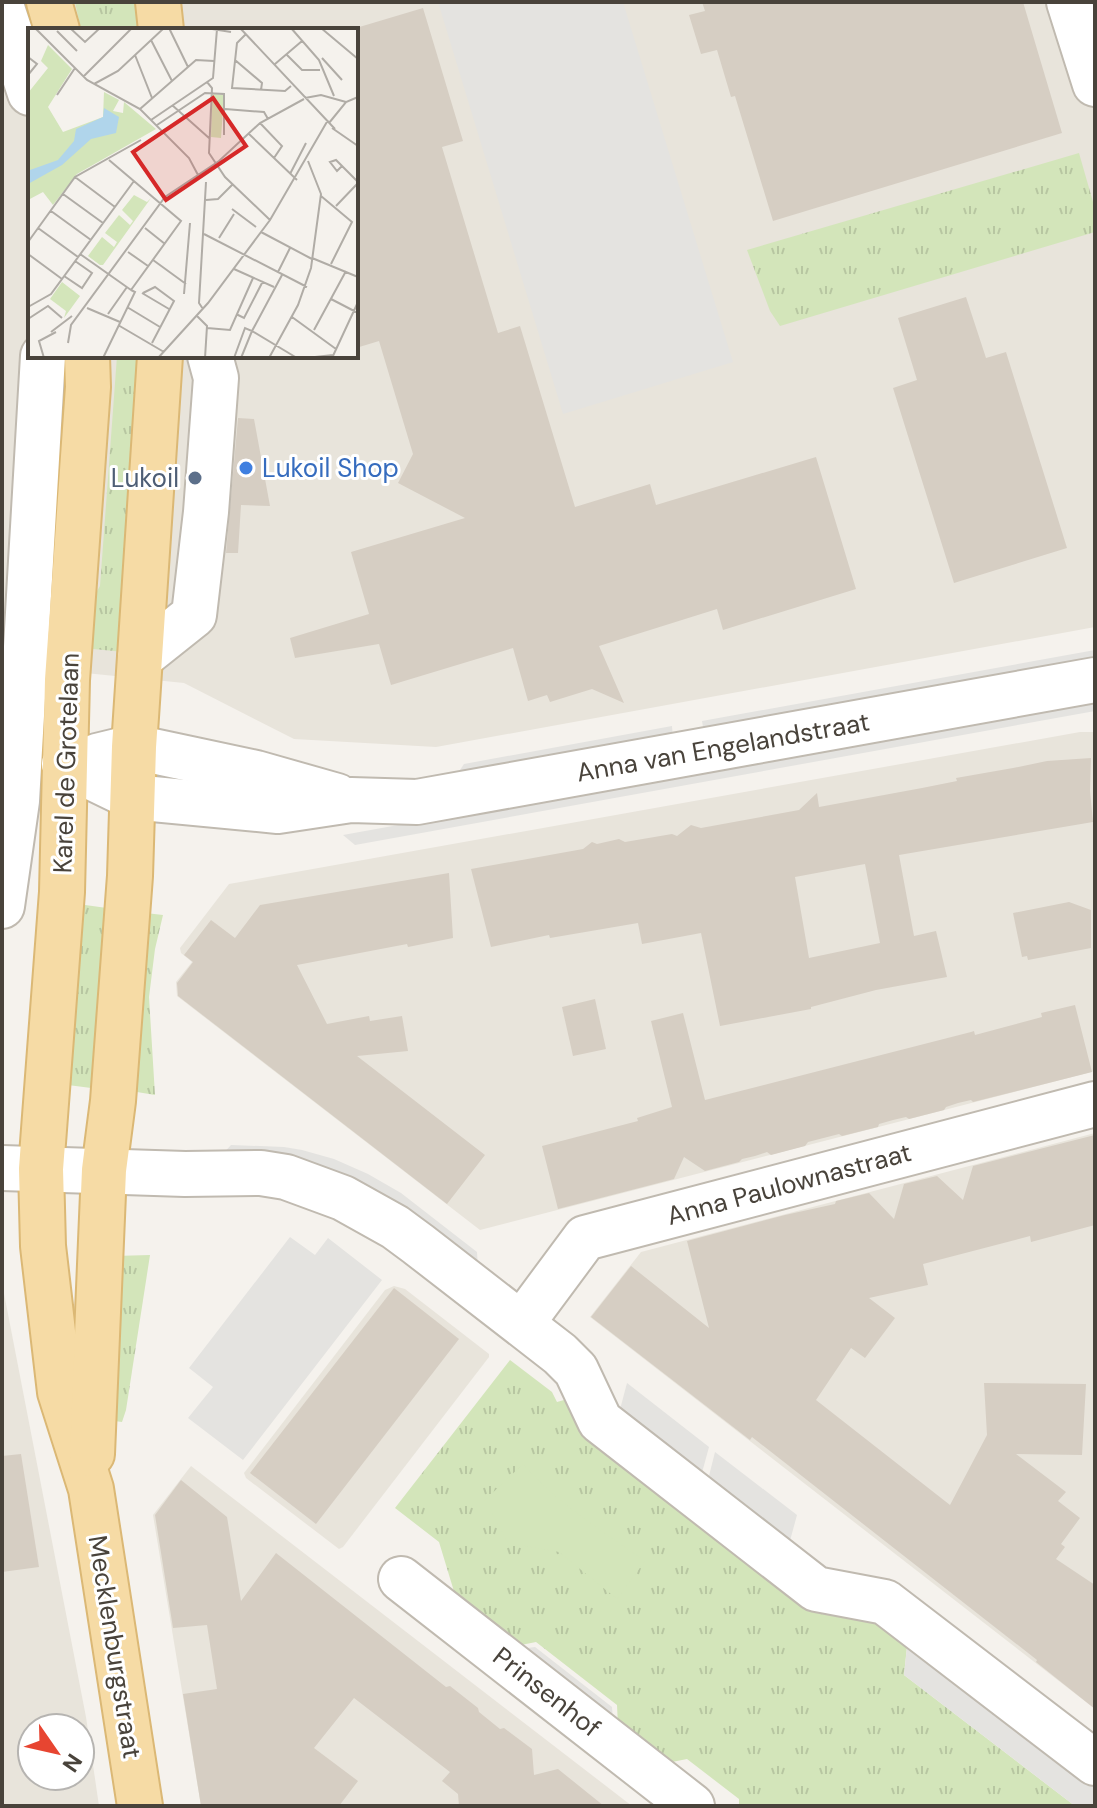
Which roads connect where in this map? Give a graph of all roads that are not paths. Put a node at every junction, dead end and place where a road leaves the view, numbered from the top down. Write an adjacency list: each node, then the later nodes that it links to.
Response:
1 (49, 2): 5 (main road)
2 (158, 2): 6 (main road)
3 (1069, 2): 7 (street)
4 (2, 8): 8 (street)
5 (56, 28)
6 (161, 28)
7 (1095, 84)
8 (28, 87)
9 (43, 358): 19 (street, Karel de Grotelaan)
10 (87, 358): 16 (main road, Karel de Grotelaan)
11 (160, 358): 13 (main road)
12 (211, 358): 13 (street)
13 (140, 658): 15 (main road)
14 (1095, 680): 18 (street, Anna van Engelandstraat)
15 (134, 747): 16 (street, Anna van Engelandstraat); 17 (main road); 18 (street, Anna van Engelandstraat)
16 (64, 764): 17 (street, Anna van Engelandstraat); 21 (main road, Karel de Grotelaan)
17 (132, 797): 18 (street, Anna van Engelandstraat); 22 (main road)
18 (351, 800)
19 (2, 906)
20 (1095, 1104): 23 (street, Anna Paulownastraat)
21 (22, 1168): 22 (street); 24 (main road, Mecklenburgstraat)
22 (104, 1170): 23 (street); 24 (main road, Mecklenburgstraat)
23 (522, 1323): 26 (street)
24 (91, 1489): 27 (main road, Mecklenburgstraat)
25 (401, 1579): 28 (street, Prinsenhof)
26 (1095, 1763)
27 (140, 1806)
28 (692, 1806)

